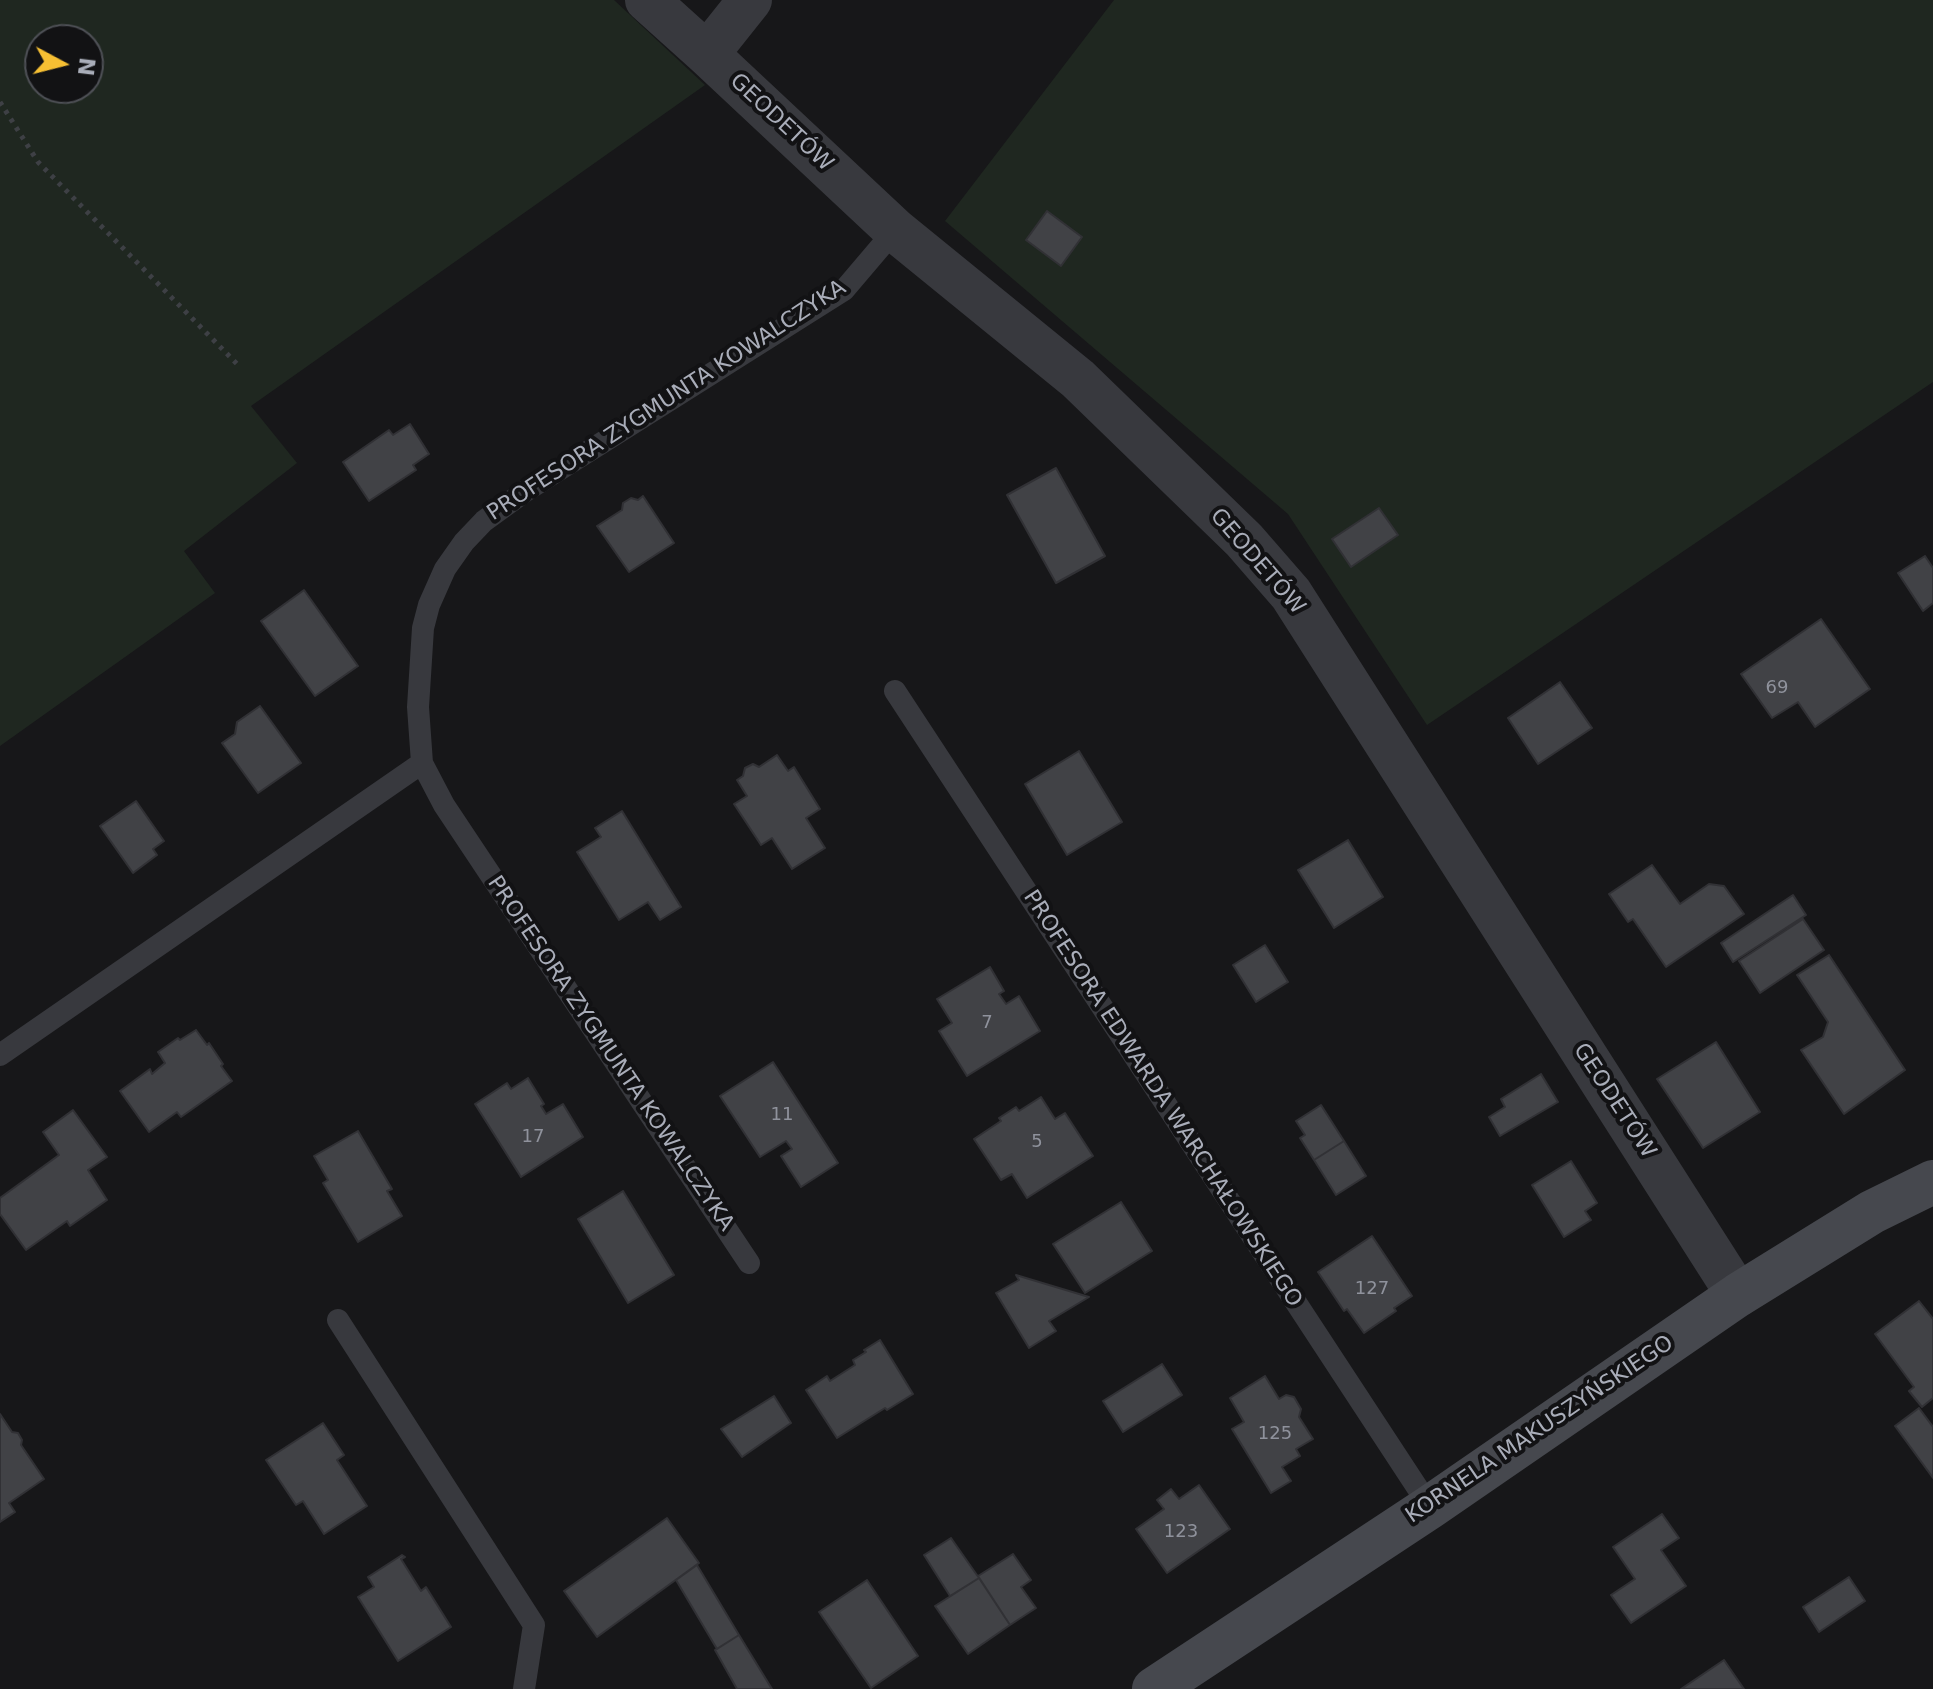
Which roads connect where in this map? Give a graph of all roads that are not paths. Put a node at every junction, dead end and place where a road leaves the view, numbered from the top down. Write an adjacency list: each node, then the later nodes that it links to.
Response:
1 (647, 0): 3 (street, GEODETÓW)
2 (750, 0): 3 (street)
3 (707, 54): 4 (street, GEODETÓW)
4 (895, 230): 6 (lane, PROFESORA ZYGMUNTA KOWALCZYKA); 10 (street, GEODETÓW)
5 (895, 691): 12 (lane, PROFESORA EDWARDA WARCHAŁOWSKIEGO)
6 (422, 763): 7 (lane); 9 (lane, PROFESORA ZYGMUNTA KOWALCZYKA)
7 (0, 1055)
8 (1933, 1182): 10 (street, KORNELA MAKUSZYŃSKIEGO)
9 (749, 1263)
10 (1738, 1295): 12 (street, KORNELA MAKUSZYŃSKIEGO)
11 (338, 1320): 13 (lane)
12 (1430, 1507): 14 (street, KORNELA MAKUSZYŃSKIEGO)
13 (524, 1689)
14 (1154, 1689)

